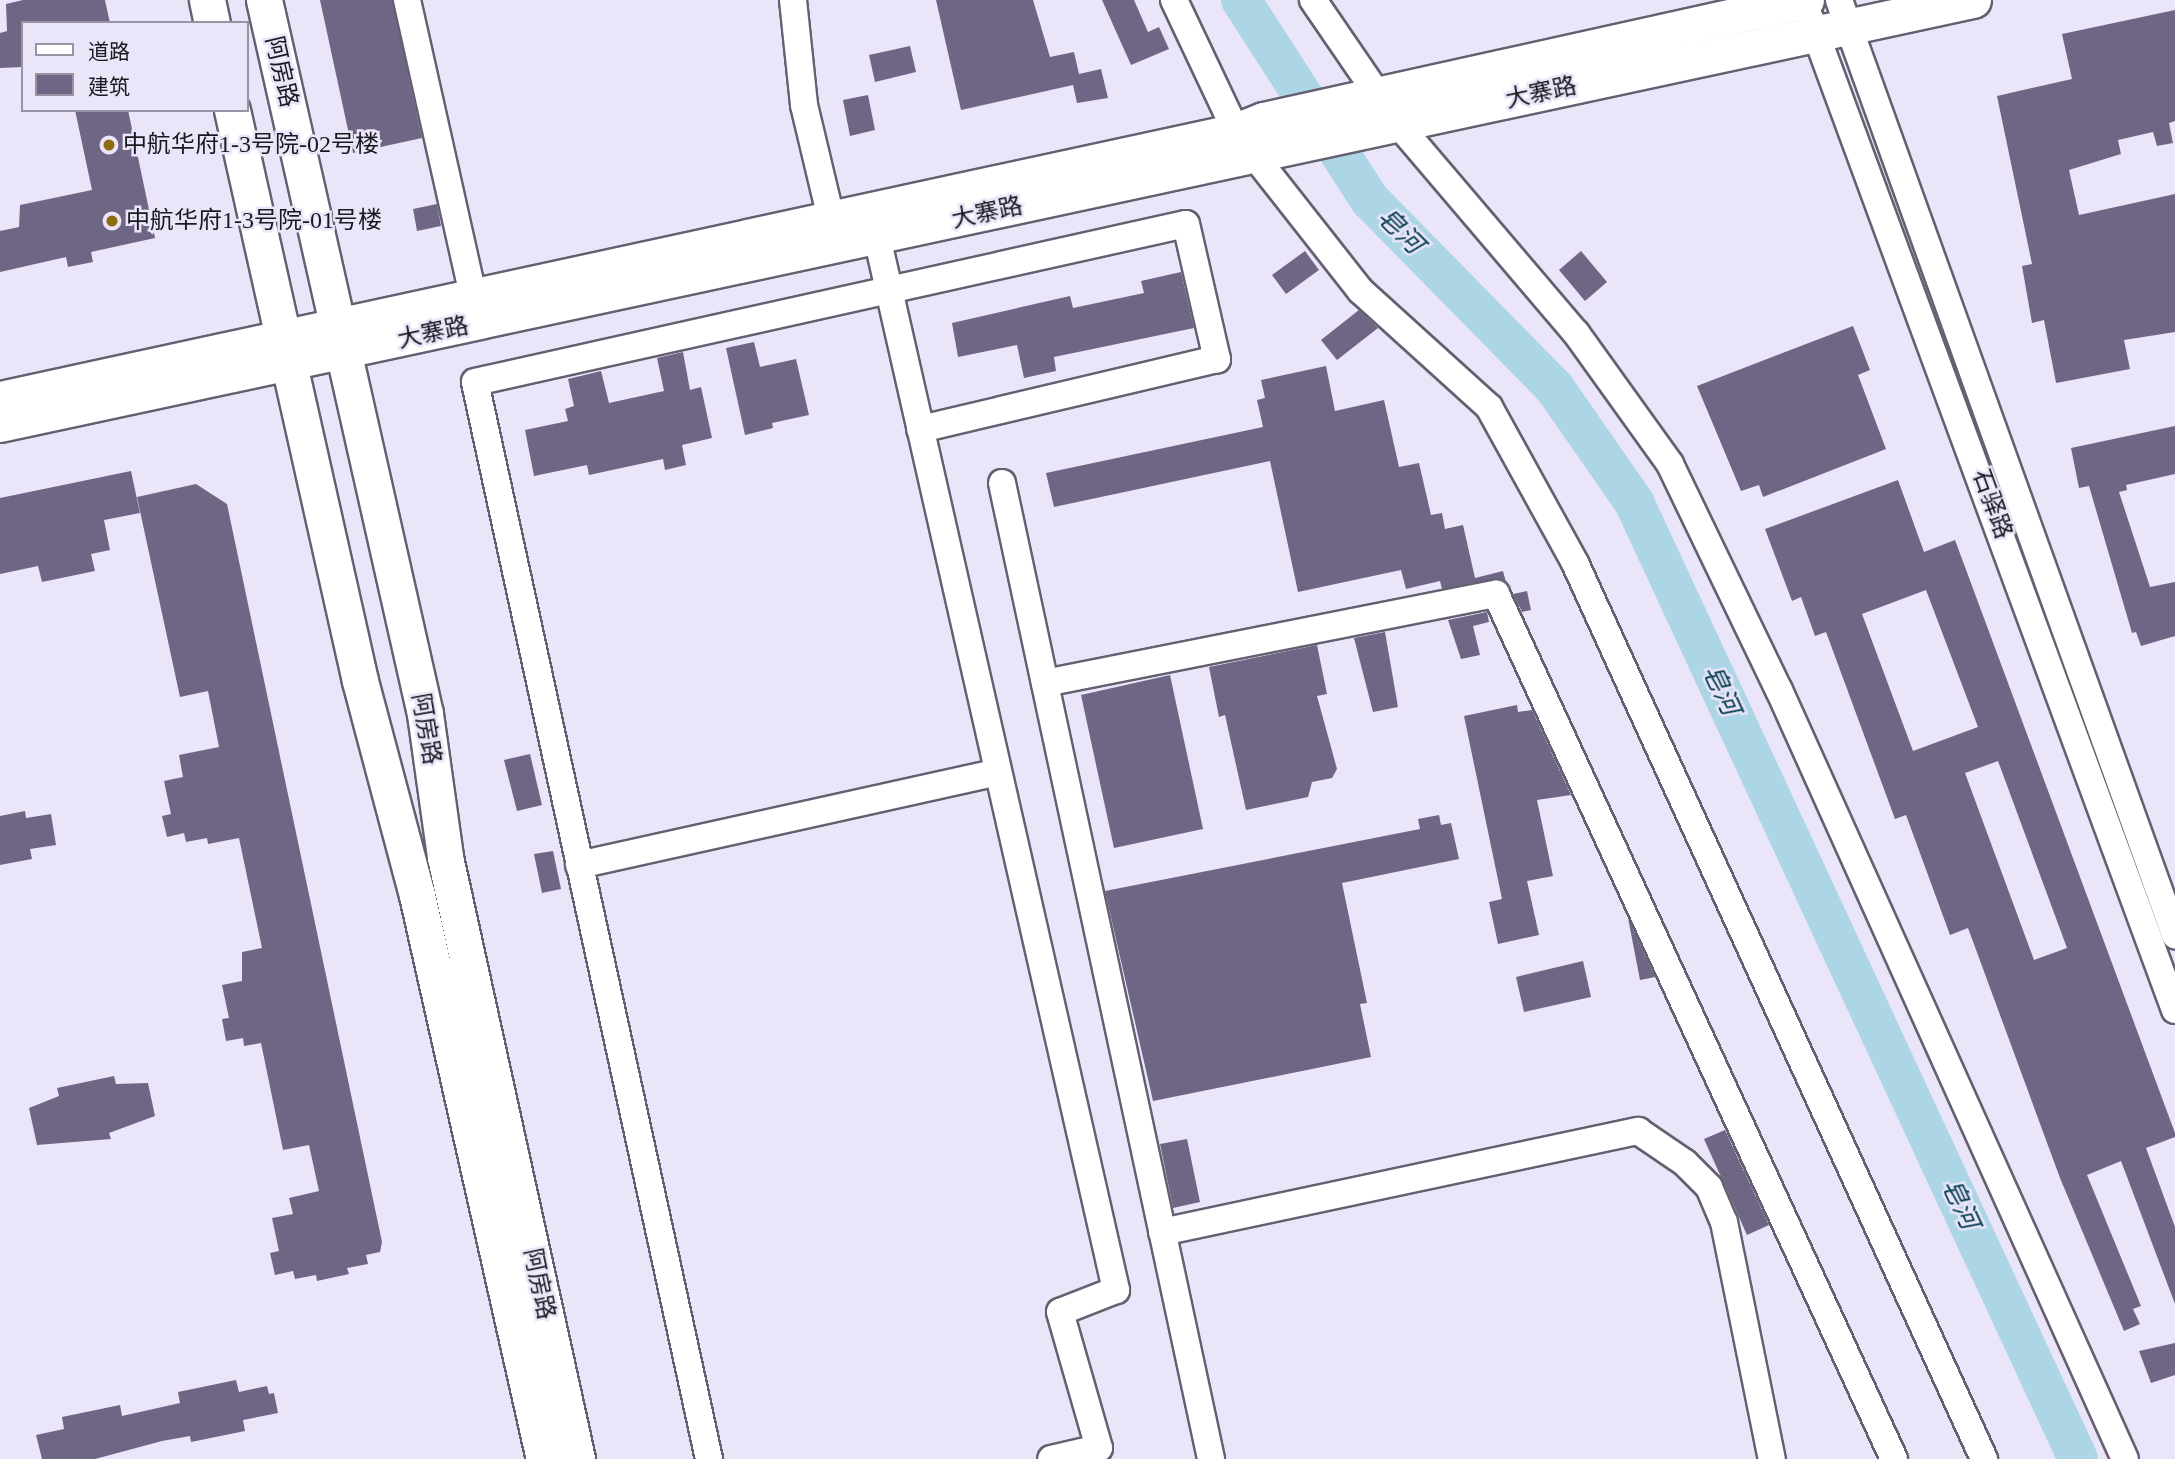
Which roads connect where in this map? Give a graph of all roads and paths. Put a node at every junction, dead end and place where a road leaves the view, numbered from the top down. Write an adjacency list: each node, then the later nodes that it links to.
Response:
1 (208, 0): 10 (main road)
2 (264, 0): 19 (main road, 阿房路)
3 (407, 0): 18 (street)
4 (793, 0): 15 (street)
5 (1174, 0): 14 (street)
6 (1313, 0): 11 (street)
7 (1804, 0): 9 (street, 石驿路); 11 (main road, 大寨路)
8 (1973, 0): 9 (main road, 大寨路)
9 (1835, 20): 13 (main road, 大寨路); 30 (street, 石驿路); 31 (street, 石驿路)
10 (212, 21)
11 (1361, 99): 13 (street); 14 (main road, 大寨路)
12 (232, 112): 20 (main road, 阿房路)
13 (1385, 127): 14 (main road, 大寨路); 41 (street)
14 (1259, 138): 15 (main road, 大寨路); 16 (main road, 大寨路); 40 (street)
15 (831, 218): 18 (main road, 大寨路)
16 (877, 237): 17 (street); 19 (main road, 大寨路)
17 (889, 291): 23 (street); 23 (street); 29 (street)
18 (473, 295): 19 (main road, 大寨路)
19 (341, 338): 20 (main road, 大寨路); 25 (main road, 阿房路)
20 (285, 352): 21 (main road, 大寨路); 22 (main road, 大寨路); 26 (main road, 阿房路)
21 (0, 399)
22 (0, 424)
23 (920, 429): 28 (street)
24 (1002, 482): 27 (street)
25 (395, 579): 26 (main road); 34 (main road, 阿房路)
26 (339, 590): 33 (main road, 阿房路)
27 (1045, 683): 32 (street); 39 (street)
28 (998, 772): 29 (street); 36 (street)
29 (579, 865): 35 (street)
30 (2175, 934)
31 (2175, 1010)
32 (1162, 1232): 37 (street); 38 (street)
33 (544, 1459)
34 (578, 1459)
35 (709, 1459)
36 (1051, 1459)
37 (1211, 1459)
38 (1773, 1459)
39 (1894, 1459)
40 (1984, 1459)
41 (2124, 1459)

